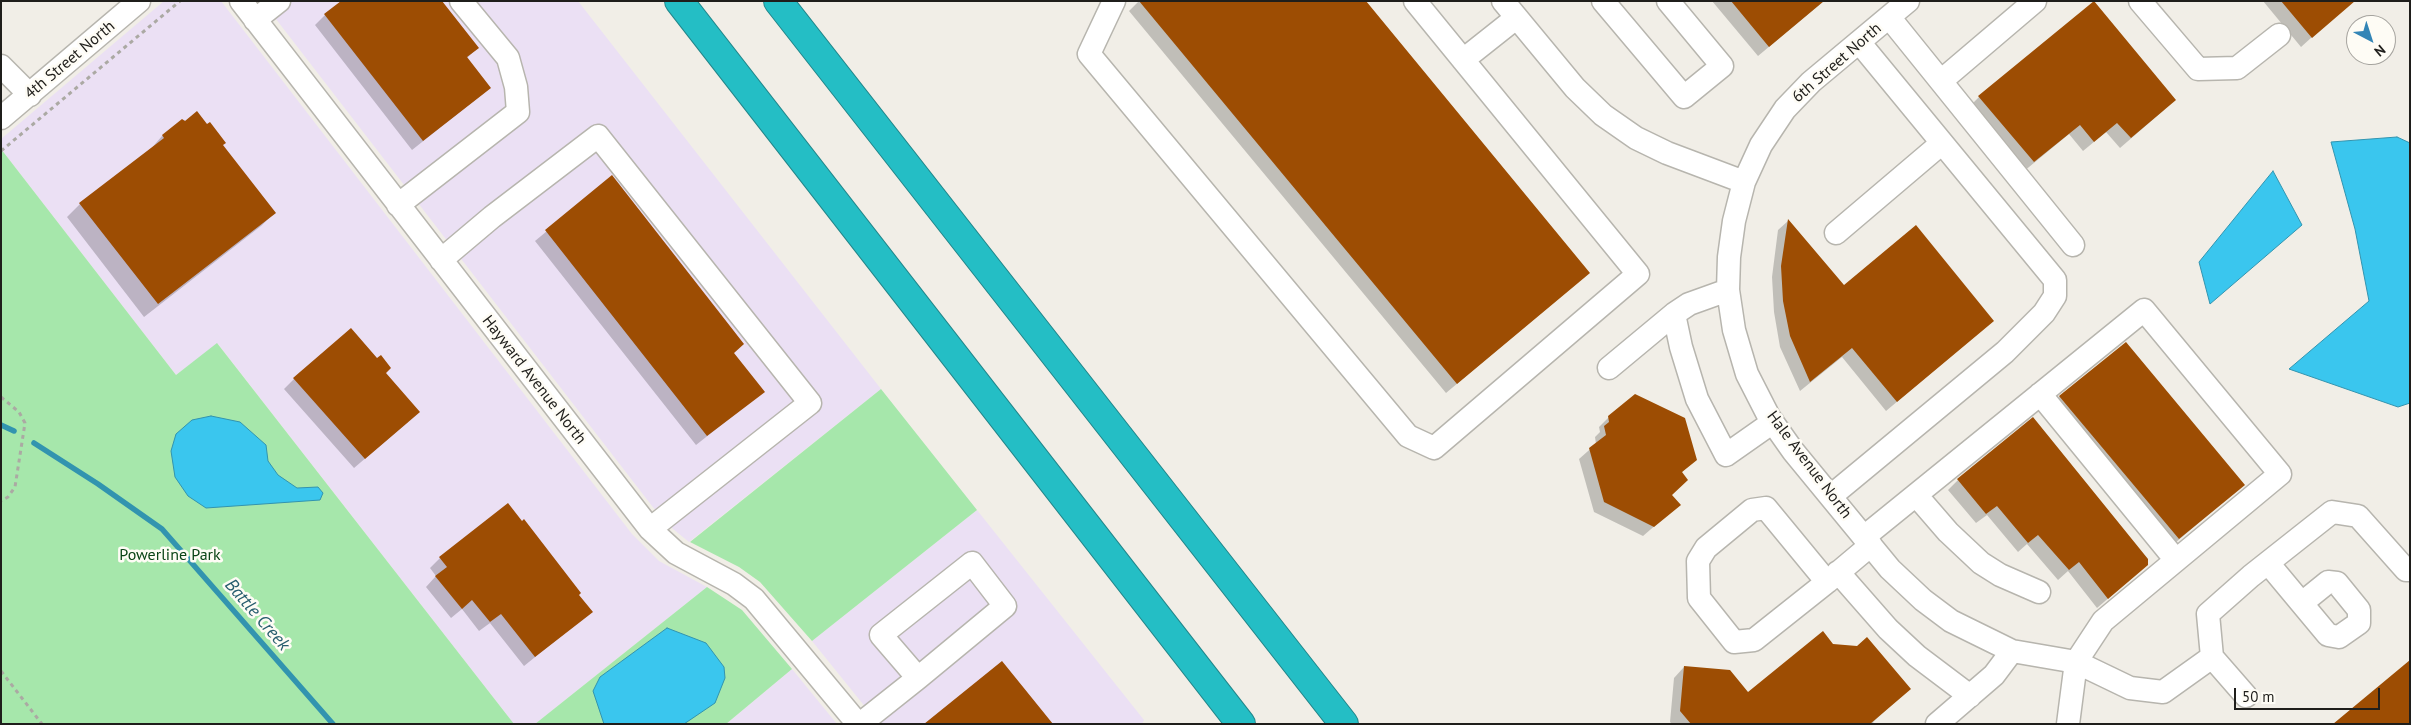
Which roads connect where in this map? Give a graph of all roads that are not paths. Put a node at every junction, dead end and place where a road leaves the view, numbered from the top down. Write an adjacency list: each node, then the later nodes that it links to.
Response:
1 (139, 1): 22 (street, 4th Street North)
2 (241, 1): 16 (street, Hayward Avenue North)
3 (279, 1): 16 (street)
4 (461, 1): 26 (street)
5 (678, 1): 52 (highway)
6 (778, 1): 53 (highway)
7 (1114, 1): 19 (street)
8 (1415, 1): 19 (street)
9 (1603, 1): 10 (street)
10 (1668, 1)
11 (1908, 1): 15 (street, 6th Street North)
12 (2035, 1): 21 (street)
13 (2140, 1): 17 (street)
14 (1510, 9): 19 (street); 25 (street)
15 (1889, 17): 18 (street, 6th Street North); 21 (street)
16 (256, 20): 26 (street, Hayward Avenue North)
17 (2279, 34)
18 (1859, 42): 24 (street); 25 (street, 6th Street North)
19 (1463, 60)
20 (1, 66): 22 (street)
21 (1941, 82): 28 (street)
22 (30, 94): 23 (street, 4th Street North)
23 (1, 118)
24 (1942, 143): 27 (street); 36 (street)
25 (1744, 182): 30 (street, Hale Avenue North)
26 (398, 205): 29 (street, Hayward Avenue North)
27 (1836, 233)
28 (2074, 245)
29 (441, 260): 37 (street, Hayward Avenue North); 37 (street)
30 (1728, 290): 31 (street); 34 (street, Hale Avenue North)
31 (1674, 314): 32 (street); 34 (street)
32 (1608, 368)
33 (2040, 394): 35 (street); 39 (street); 39 (street)
34 (1773, 422): 36 (street, Hale Avenue North)
35 (1916, 495): 38 (street); 43 (street)
36 (1831, 496): 38 (street, Hale Avenue North)
37 (650, 529): 51 (street, Hayward Avenue North)
38 (1868, 541): 42 (street); 45 (street, Hale Avenue North)
39 (2175, 559): 47 (street)
40 (2268, 563): 41 (street); 44 (street); 46 (street)
41 (2410, 570)
42 (1833, 577): 42 (street); 49 (street)
43 (2039, 592)
44 (2302, 603)
45 (2012, 652): 47 (street, Hale Avenue North); 49 (street)
46 (2212, 657): 47 (street, Hale Avenue North); 50 (street)
47 (2076, 662): 55 (street)
48 (918, 678): 48 (street); 51 (street)
49 (1970, 696): 54 (street)
50 (2246, 696)
51 (859, 724)
52 (1241, 724)
53 (1344, 724)
54 (1937, 724)
55 (2068, 724)

